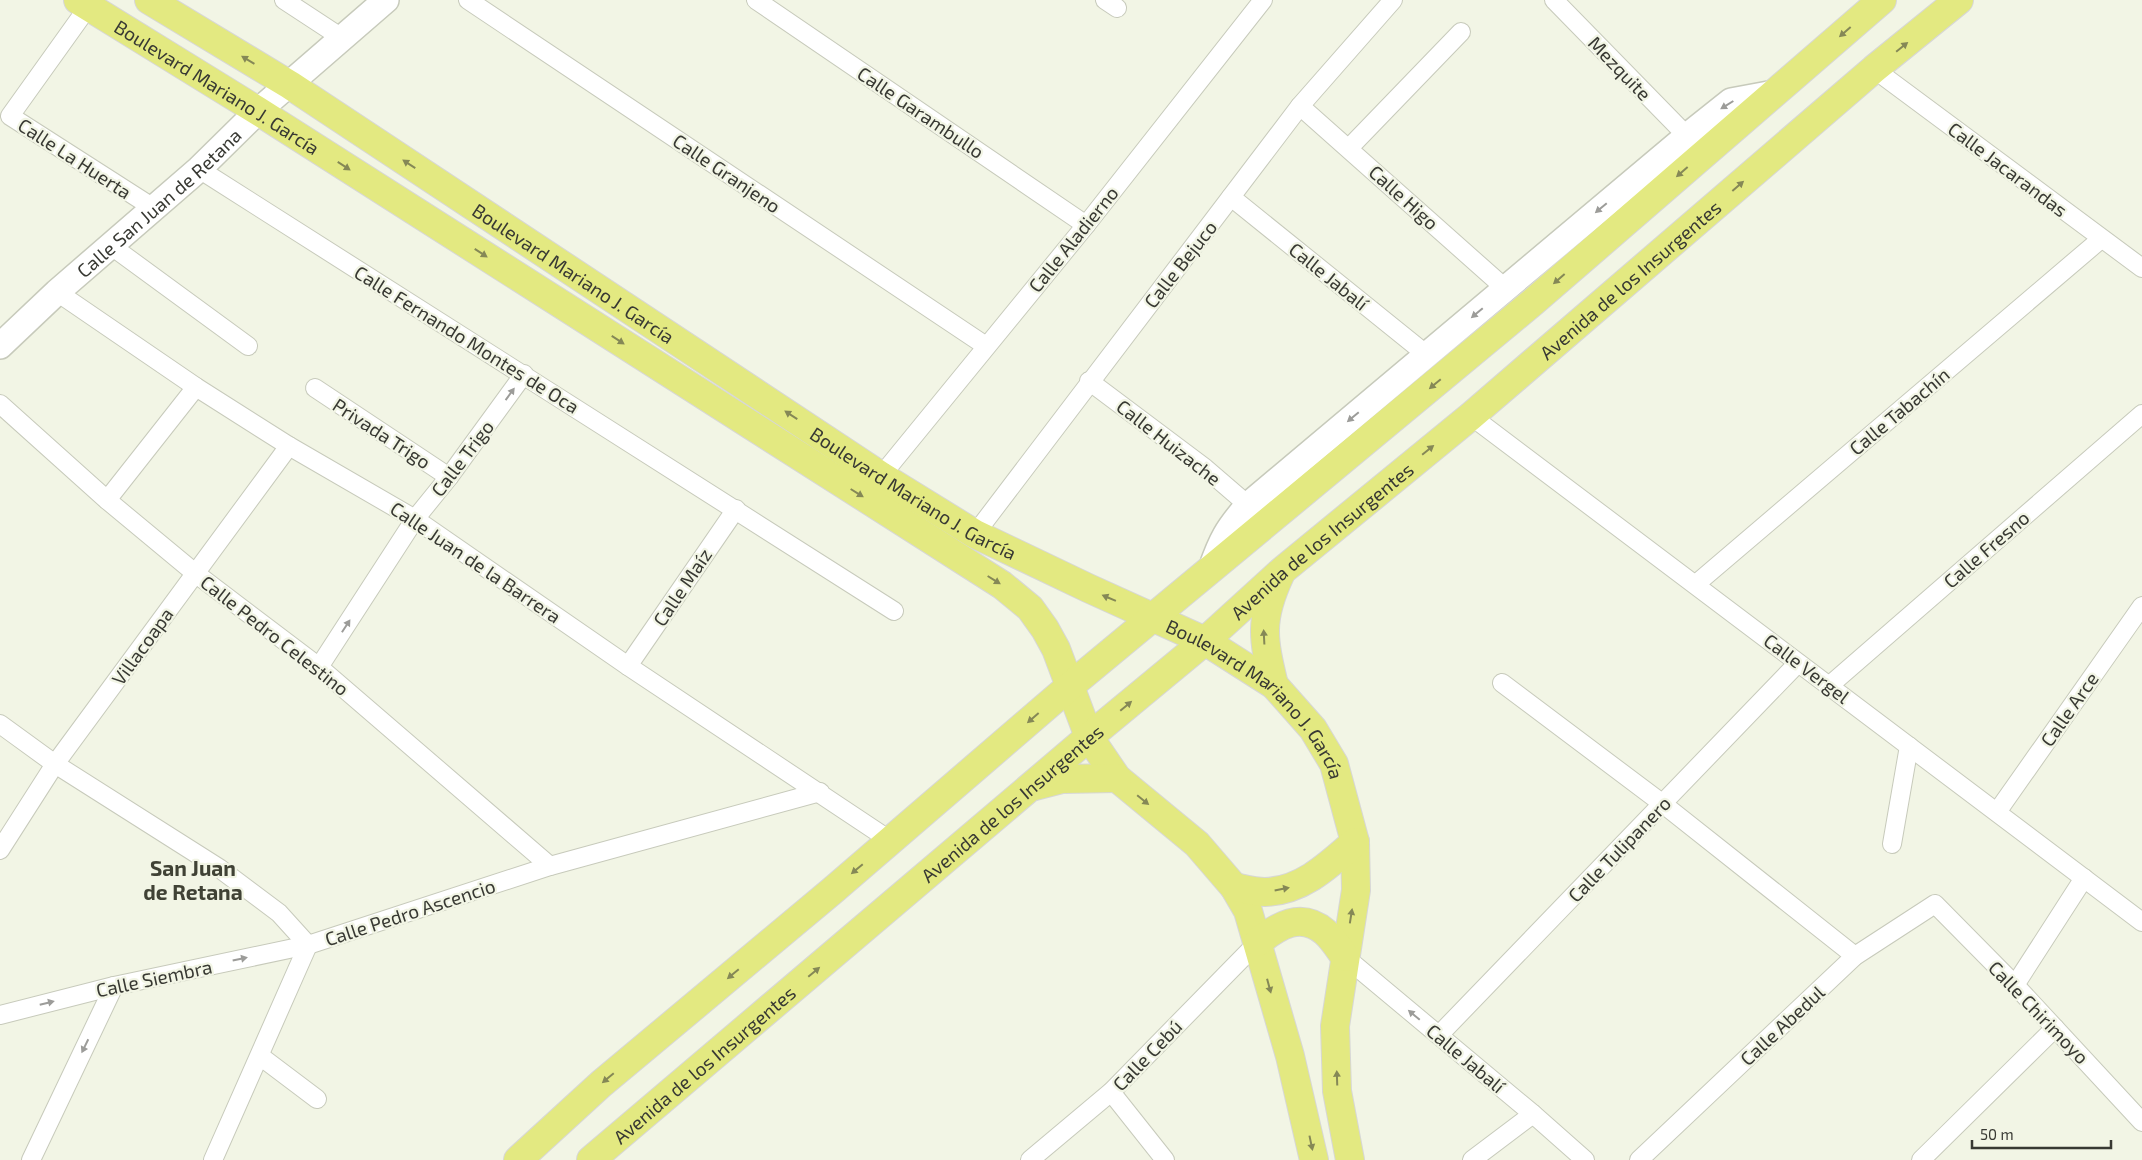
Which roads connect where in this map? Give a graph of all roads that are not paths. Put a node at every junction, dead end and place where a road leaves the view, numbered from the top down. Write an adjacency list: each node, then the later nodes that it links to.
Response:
1 (149, 0): 15 (main road, Boulevard Mariano J. García, one-way to 1)
2 (284, 0): 13 (street)
3 (386, 0): 13 (street, Calle San Juan de Retana)
4 (468, 0): 32 (street, Calle Granjeno)
5 (756, 0): 24 (street, Calle Garambullo)
6 (1263, 0): 24 (street, Calle Aladierno)
7 (1393, 0): 17 (street, Calle Bejuco)
8 (1554, 0): 19 (street, Mezquite)
9 (1882, 0): 16 (main road, one-way to 16)
10 (1959, 0): 14 (main road, Avenida de los Insurgentes, one-way to 10)
11 (83, 3): 18 (main road, Boulevard Mariano J. García); 23 (street, Calle La Huerta)
12 (1461, 32): 20 (street)
13 (342, 38): 15 (street, Calle San Juan de Retana)
14 (1874, 69): 25 (street, Calle Jacarandas); 40 (main road, Avenida de los Insurgentes, one-way to 14)
15 (290, 85): 18 (street, Calle San Juan de Retana); 41 (main road, Boulevard Mariano J. García, one-way to 15)
16 (1774, 93): 19 (street, one-way to 19); 51 (main road, one-way to 51)
17 (1300, 106): 20 (street, Calle Higo); 22 (street, Calle Bejuco)
18 (258, 111): 21 (street, Calle San Juan de Retana); 43 (main road, Boulevard Mariano J. García, one-way to 43)
19 (1687, 136): 28 (street, one-way to 28)
20 (1349, 148): 28 (street, Calle Higo)
21 (199, 168): 23 (street, Calle San Juan de Retana); 34 (street, Calle Fernando Montes de Oca)
22 (1231, 197): 33 (street, Calle Jabalí); 35 (street, Calle Bejuco)
23 (152, 207): 26 (street, Calle San Juan de Retana)
24 (1086, 225): 32 (street, Calle Aladierno)
25 (2101, 239): 27 (street, Calle Jacarandas); 54 (street, Calle Tabachín)
26 (110, 245): 29 (street, Calle San Juan de Retana); 31 (street)
27 (2142, 268)
28 (1506, 289): 33 (street, one-way to 33)
29 (57, 292): 30 (street, Calle San Juan de Retana); 36 (street, Calle Juan de la Barrera)
30 (0, 346)
31 (248, 346)
32 (986, 346): 44 (street, Calle Aladierno)
33 (1427, 355): 47 (street, one-way to 47)
34 (524, 374): 45 (street, Calle Trigo, one-way to 34); 48 (street, Calle Fernando Montes de Oca)
35 (1089, 381): 47 (street, Calle Huizache); 50 (street, Calle Bejuco)
36 (196, 387): 42 (street, Calle Juan de la Barrera); 46 (street)
37 (314, 388): 45 (street, Privada Trigo)
38 (0, 404): 46 (street, Calle Pedro Celestino)
39 (2142, 414): 63 (street, Calle Fresno)
40 (1471, 416): 52 (main road, Avenida de los Insurgentes, one-way to 40); 54 (street, Calle Vergel)
41 (832, 442): 43 (main road); 44 (main road, Boulevard Mariano J. García)
42 (290, 446): 49 (street, Calle Juan de la Barrera); 53 (street, Villacoapa)
43 (816, 466): 65 (main road, Boulevard Mariano J. García, one-way to 65)
44 (881, 476): 50 (main road, Boulevard Mariano J. García)
45 (449, 477): 49 (street, Calle Trigo)
46 (107, 500): 53 (street, Calle Pedro Celestino)
47 (1248, 505): 51 (street)
48 (736, 509): 56 (street, Calle Fernando Montes de Oca); 60 (street, Calle Maíz)
49 (415, 519): 60 (street, Calle Juan de la Barrera); 61 (street, Calle Trigo, one-way to 49)
50 (975, 534): 57 (main road, Boulevard Mariano J. García, one-way to 50)
51 (1211, 570): 57 (main road)
52 (1283, 570): 58 (main road, Avenida de los Insurgentes); 64 (main road, one-way to 52)
53 (195, 573): 61 (street, Calle Pedro Celestino); 69 (street, Villacoapa)
54 (1696, 584): 59 (street, Calle Vergel)
55 (2142, 606): 74 (street, Calle Arce)
56 (894, 611)
57 (1154, 617): 58 (main road, Boulevard Mariano J. García); 65 (main road)
58 (1205, 641): 64 (main road, Boulevard Mariano J. García); 67 (main road, Avenida de los Insurgentes, one-way to 58)
59 (1798, 662): 63 (street, Calle Vergel); 73 (street, Calle Tulipanero)
60 (628, 666): 72 (street, Calle Juan de la Barrera)
61 (319, 667): 79 (street, Calle Pedro Celestino)
62 (1502, 683): 73 (street)
63 (1830, 684): 68 (street, Calle Vergel)
64 (1274, 685): 76 (main road, Boulevard Mariano J. García)
65 (1070, 686): 67 (main road, Boulevard Mariano J. García); 75 (main road, one-way to 75)
66 (0, 724): 69 (street, Calle Pedro Ascencio)
67 (1089, 737): 70 (main road, Boulevard Mariano J. García); 71 (main road, Avenida de los Insurgentes)
68 (1909, 746): 74 (street, Calle Vergel); 77 (street)
69 (55, 764): 78 (street, Villacoapa); 85 (street, Calle Pedro Ascencio)
70 (1117, 778): 71 (main road); 81 (main road, Boulevard Mariano J. García, one-way to 81)
71 (1031, 787): 101 (main road, Avenida de los Insurgentes, one-way to 71)
72 (820, 792): 75 (street, Calle Juan de la Barrera); 79 (street, Calle Pedro Ascencio)
73 (1663, 804): 86 (street); 92 (street, Calle Tulipanero)
74 (1997, 812): 80 (street, Calle Vergel)
75 (890, 841): 100 (main road, one-way to 100)
76 (1355, 842): 81 (main road, one-way to 76); 87 (main road, Boulevard Mariano J. García, one-way to 76)
77 (1892, 844)
78 (0, 850)
79 (550, 866): 85 (street, Calle Pedro Ascencio)
80 (2084, 878): 83 (street, Calle Vergel); 88 (street)
81 (1234, 887): 84 (main road, Boulevard Mariano J. García)
82 (1934, 904): 86 (street, Calle Abedul); 88 (street, Calle Chirimoyo)
83 (2142, 922)
84 (1258, 942): 87 (main road); 94 (street, Calle Cebú); 104 (main road, Boulevard Mariano J. García, one-way to 104)
85 (308, 945): 89 (street, Calle Siembra, one-way to 85); 93 (street)
86 (1855, 956): 108 (street, Calle Abedul)
87 (1345, 957): 92 (street, Calle Jabalí, one-way to 87); 105 (main road, Boulevard Mariano J. García, one-way to 87)
88 (2015, 985): 91 (street, Calle Chirimoyo)
89 (114, 986): 90 (street, Calle Siembra, one-way to 89); 98 (street, one-way to 98)
90 (0, 1015)
91 (2055, 1028): 97 (street, Calle Chirimoyo); 109 (street)
92 (1439, 1035): 96 (street, Calle Jabalí)
93 (260, 1056): 95 (street); 99 (street)
94 (1111, 1092): 102 (street, Calle Cebú); 103 (street)
95 (317, 1099)
96 (1533, 1114): 106 (street); 107 (street, Calle Jabalí)
97 (2142, 1122)
98 (31, 1160)
99 (213, 1160)
100 (518, 1160)
101 (591, 1160)
102 (1030, 1160)
103 (1165, 1160)
104 (1314, 1160)
105 (1350, 1160)
106 (1472, 1160)
107 (1584, 1160)
108 (1639, 1160)
109 (1921, 1160)

